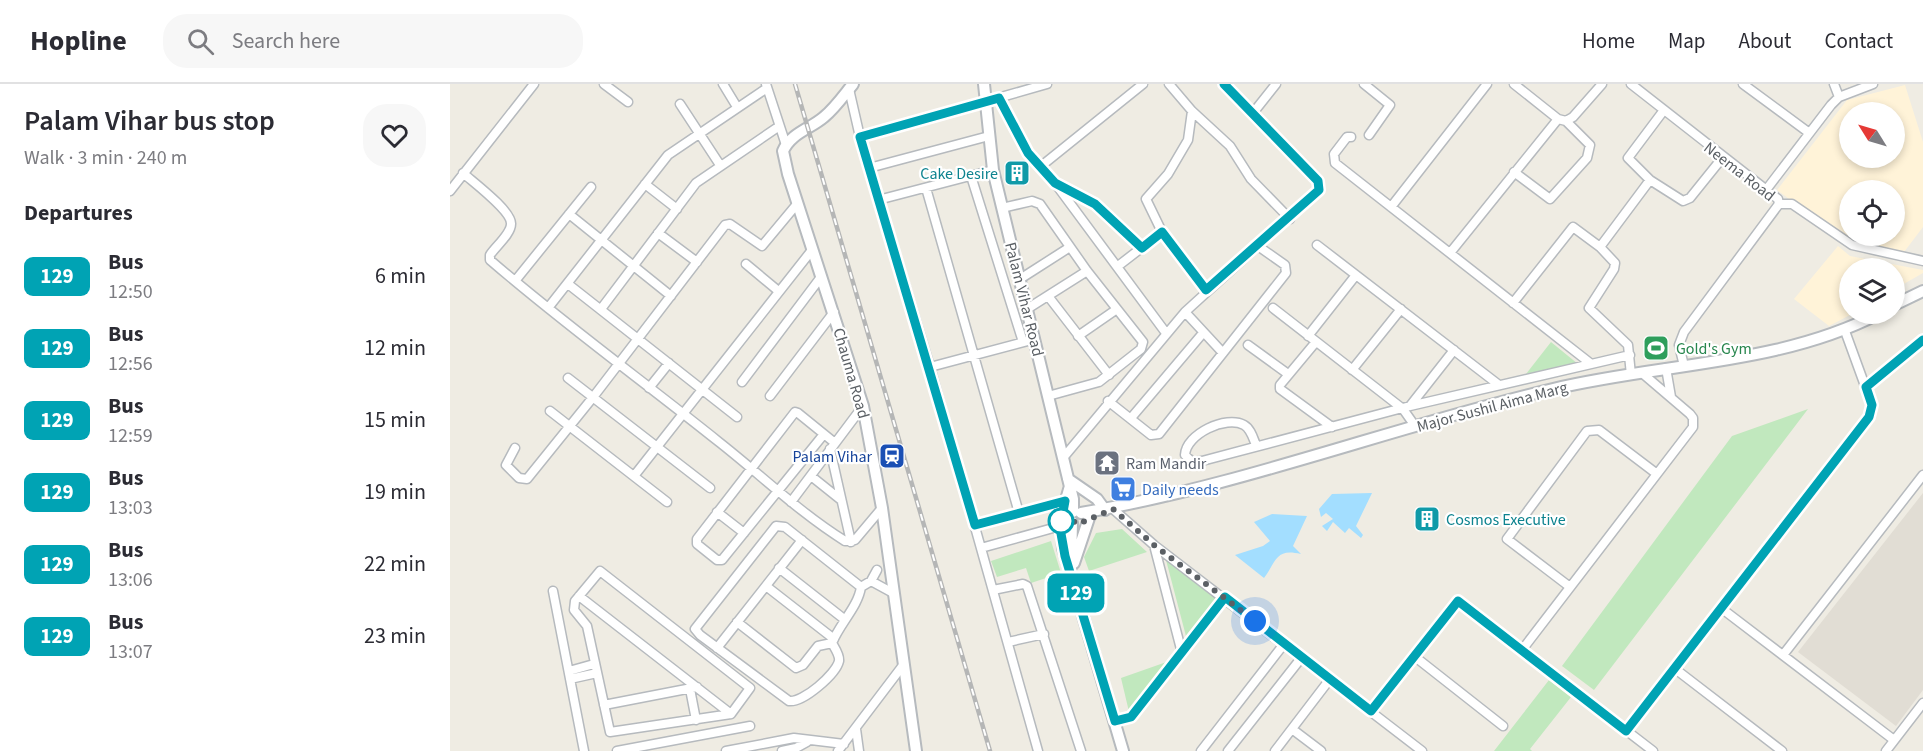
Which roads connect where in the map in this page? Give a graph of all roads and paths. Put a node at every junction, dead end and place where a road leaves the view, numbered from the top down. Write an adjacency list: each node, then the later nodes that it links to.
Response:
1 (534, 84): 44 (street)
2 (604, 84): 23 (street)
3 (723, 84): 25 (street)
4 (984, 84): 22 (street, Palam Vihar Road)
5 (1047, 84): 21 (street)
6 (1143, 84): 40 (street)
7 (1169, 84): 27 (street)
8 (1224, 84): 28 (street)
9 (1276, 84): 28 (street)
10 (1364, 84): 33 (street)
11 (1487, 84): 56 (street)
12 (1514, 84): 29 (street)
13 (1602, 84): 29 (street)
14 (1631, 84): 26 (street, Neema Road)
15 (1743, 84): 32 (street)
16 (1834, 84): 20 (street)
17 (1873, 84): 20 (street)
18 (766, 86): 25 (street); 30 (street)
19 (851, 86): 35 (street); 37 (street)
20 (1839, 97): 32 (street)
21 (999, 98): 22 (street); 40 (street)
22 (986, 101): 34 (street, Palam Vihar Road); 35 (street)
23 (628, 102)
24 (680, 104): 31 (street)
25 (737, 107): 31 (street)
26 (1664, 110): 38 (street, Neema Road); 46 (street)
27 (1192, 111): 60 (street); 61 (street)
28 (1253, 112): 60 (street)
29 (1562, 120): 43 (street); 43 (street)
30 (778, 126): 37 (street); 39 (street)
31 (699, 132): 39 (street); 48 (street)
32 (1808, 132): 52 (street)
33 (1369, 135)
34 (989, 136): 41 (street); 42 (street, Palam Vihar Road)
35 (860, 137): 41 (street)
36 (1351, 137): 56 (street)
37 (786, 145): 54 (street, Chauma Road)
38 (1723, 157): 46 (street); 52 (street, Neema Road)
39 (720, 165): 58 (street)
40 (1040, 167): 47 (street)
41 (869, 168): 53 (street)
42 (993, 170): 45 (street); 57 (street, Palam Vihar Road)
43 (1514, 172): 70 (street)
44 (463, 173): 51 (street); 80 (street)
45 (971, 176): 50 (street); 107 (street)
46 (1650, 180): 67 (street)
47 (1055, 183): 68 (street); 75 (street)
48 (645, 184): 58 (street); 63 (street)
49 (591, 187): 59 (street)
50 (927, 188): 53 (street); 112 (street)
51 (450, 190)
52 (1766, 190): 55 (street, Neema Road)
53 (878, 200): 118 (street)
54 (797, 204): 69 (street, Chauma Road); 72 (street)
55 (1779, 204): 71 (street, Neema Road); 117 (street)
56 (1390, 207): 70 (street)
57 (1002, 208): 66 (street); 79 (street, Palam Vihar Road)
58 (677, 209): 62 (street)
59 (569, 214): 63 (street); 80 (street)
60 (1290, 219): 65 (street)
61 (1162, 232): 68 (street); 83 (street)
62 (658, 233): 72 (street); 74 (street)
63 (602, 242): 74 (street); 82 (street)
64 (1317, 245): 77 (street)
65 (1258, 246): 83 (street); 111 (street)
66 (1070, 247): 76 (street); 79 (street)
67 (1600, 247): 89 (street); 113 (street)
68 (1142, 248): 75 (street)
69 (812, 250): 78 (street, Chauma Road); 85 (street)
70 (1450, 254): 89 (street)
71 (1923, 261)
72 (697, 262): 86 (street)
73 (746, 264): 85 (street)
74 (633, 267): 86 (street); 92 (street)
75 (1118, 267): 100 (street)
76 (1087, 271): 87 (street); 94 (street)
77 (1356, 275): 95 (street); 103 (street)
78 (821, 277): 96 (street, Chauma Road); 125 (street)
79 (1020, 279): 93 (street, Palam Vihar Road)
80 (515, 281): 90 (street)
81 (783, 281): 85 (street)
82 (568, 284): 90 (street); 92 (street)
83 (1206, 290): 97 (street)
84 (1923, 291): 88 (street)
85 (775, 292): 129 (street)
86 (671, 296): 104 (street)
87 (1048, 296): 93 (street); 102 (street)
88 (1905, 300)
89 (1513, 303): 115 (street)
90 (548, 308): 116 (street)
91 (1273, 308): 103 (street)
92 (601, 309): 104 (street)
93 (1027, 309): 105 (street, Palam Vihar Road)
94 (1117, 309): 102 (street); 123 (street)
95 (1401, 309): 110 (street); 120 (street)
96 (834, 312): 131 (street); 135 (street, Chauma Road)
97 (1185, 312): 100 (street); 101 (street)
98 (1857, 324): 99 (street, Major Sushil Aima Marg)
99 (1845, 330): 117 (street, Major Sushil Aima Marg); 127 (street)
100 (1166, 333): 134 (street)
101 (1203, 333): 111 (street); 140 (street)
102 (1078, 336): 123 (street)
103 (1308, 336): 108 (street)
104 (638, 339): 114 (street); 116 (street)
105 (1035, 340): 107 (street); 132 (street, Palam Vihar Road)
106 (1923, 340): 127 (street)
107 (1023, 342): 112 (street)
108 (1315, 343): 120 (street); 121 (street)
109 (1248, 345): 121 (street)
110 (1454, 350): 126 (street); 136 (street)
111 (1223, 353): 140 (street)
112 (976, 354): 118 (street); 165 (street)
113 (1630, 355): 115 (street); 122 (street)
114 (669, 363): 128 (street); 129 (street)
115 (1590, 363): 126 (street)
116 (618, 364): 128 (street); 130 (street)
117 (1684, 366): 119 (street, Major Sushil Aima Marg)
118 (930, 367): 167 (street)
119 (1666, 368): 122 (street, Major Sushil Aima Marg); 133 (street)
120 (1352, 370): 136 (street)
121 (1288, 374): 143 (street)
122 (1637, 374): 133 (street); 142 (street, Major Sushil Aima Marg)
123 (1109, 375): 132 (street)
124 (568, 378): 130 (street)
125 (742, 382)
126 (1499, 385): 136 (street)
127 (1866, 387): 186 (street)
128 (649, 388): 138 (street)
129 (703, 390): 138 (street); 139 (street)
130 (594, 396): 141 (street); 146 (street)
131 (770, 396)
132 (1048, 396): 149 (street, Palam Vihar Road)
133 (1671, 399): 151 (street)
134 (1108, 401): 140 (street); 149 (street)
135 (863, 406): 147 (street); 162 (street, Chauma Road)
136 (1407, 407): 142 (street); 143 (street)
137 (550, 411): 141 (street)
138 (684, 414): 146 (street); 150 (street)
139 (737, 417)
140 (1131, 418)
141 (570, 426): 148 (street); 153 (street)
142 (1415, 426): 163 (street, Major Sushil Aima Marg)
143 (1332, 427): 145 (street)
144 (824, 434): 147 (street); 150 (street); 157 (street)
145 (1256, 445): 145 (street)
146 (658, 446): 153 (street); 156 (street)
147 (833, 446): 154 (street); 158 (street)
148 (515, 448)
149 (1064, 458): 155 (street, Palam Vihar Road)
150 (751, 469): 157 (street); 164 (street)
151 (1657, 474): 180 (street); 180 (street)
152 (1923, 475): 196 (street)
153 (634, 476): 160 (street)
154 (811, 476): 158 (street); 161 (street)
155 (1069, 483): 159 (street, Palam Vihar Road); 163 (street)
156 (710, 488)
157 (778, 492): 161 (street); 169 (street)
158 (842, 500): 171 (street)
159 (1069, 500): 165 (street); 166 (street, Palam Vihar Road); 168 (street)
160 (667, 502)
161 (791, 502): 171 (street)
162 (882, 508): 171 (street); 183 (street, Chauma Road)
163 (1108, 509): 166 (street, Major Sushil Aima Marg); 172 (street)
164 (717, 512): 169 (street); 169 (street)
165 (1019, 513): 167 (street)
166 (1078, 518): 168 (street); 176 (street); 176 (street, Palam Vihar Road)
167 (975, 525): 173 (street)
168 (1060, 528): 173 (street); 176 (street)
169 (744, 533)
170 (802, 540): 174 (street); 179 (street); 193 (street)
171 (850, 542)
172 (1154, 545): 185 (street); 195 (street)
173 (981, 548): 181 (street)
174 (779, 568): 178 (street); 187 (street)
175 (877, 570): 177 (street)
176 (1071, 573): 210 (street)
177 (871, 580): 179 (street); 183 (street)
178 (766, 586): 188 (street); 190 (street)
179 (861, 586): 187 (street)
180 (1570, 587): 194 (street)
181 (993, 590): 189 (street); 191 (street)
182 (554, 591): 202 (street)
183 (893, 593): 199 (street, Chauma Road)
184 (579, 596): 201 (street); 204 (street); 208 (street)
185 (1225, 597): 192 (street); 195 (street)
186 (1720, 608): 196 (street); 200 (street)
187 (844, 619): 190 (street)
188 (737, 622): 190 (street); 193 (street)
189 (1044, 634): 191 (street); 226 (street)
190 (833, 641): 193 (street)
191 (1008, 642): 225 (street)
192 (1284, 644): 198 (street); 228 (street)
193 (717, 648)
194 (1521, 650): 197 (street); 215 (street)
195 (1182, 653): 210 (street)
196 (1783, 655): 216 (street)
197 (1414, 656): 207 (street); 212 (street)
198 (1302, 657): 203 (street); 229 (street)
199 (904, 664): 213 (street); 224 (street, Chauma Road)
200 (1674, 668): 215 (street); 234 (street)
201 (596, 669): 202 (street); 206 (street)
202 (570, 675): 219 (street)
203 (1330, 679): 207 (street); 214 (street)
204 (694, 688): 206 (street); 208 (street); 209 (street)
205 (1923, 703): 216 (street)
206 (604, 705): 209 (street)
207 (1371, 711): 232 (street)
208 (731, 714): 209 (street)
209 (696, 720)
210 (1115, 721): 227 (street)
211 (750, 726): 220 (street)
212 (1503, 726)
213 (856, 729): 218 (street); 223 (street)
214 (1292, 729): 230 (street); 231 (street)
215 (1626, 731): 233 (street)
216 (1894, 740): 235 (street)
217 (807, 742): 218 (street); 221 (street); 222 (street)
218 (841, 747)
219 (584, 751)
220 (616, 751)
221 (726, 751)
222 (782, 751)
223 (859, 751)
224 (916, 751)
225 (1038, 751)
226 (1081, 751)
227 (1123, 751)
228 (1201, 751)
229 (1228, 751)
230 (1275, 751)
231 (1321, 751)
232 (1422, 751)
233 (1653, 751)
234 (1782, 751)
235 (1886, 751)

